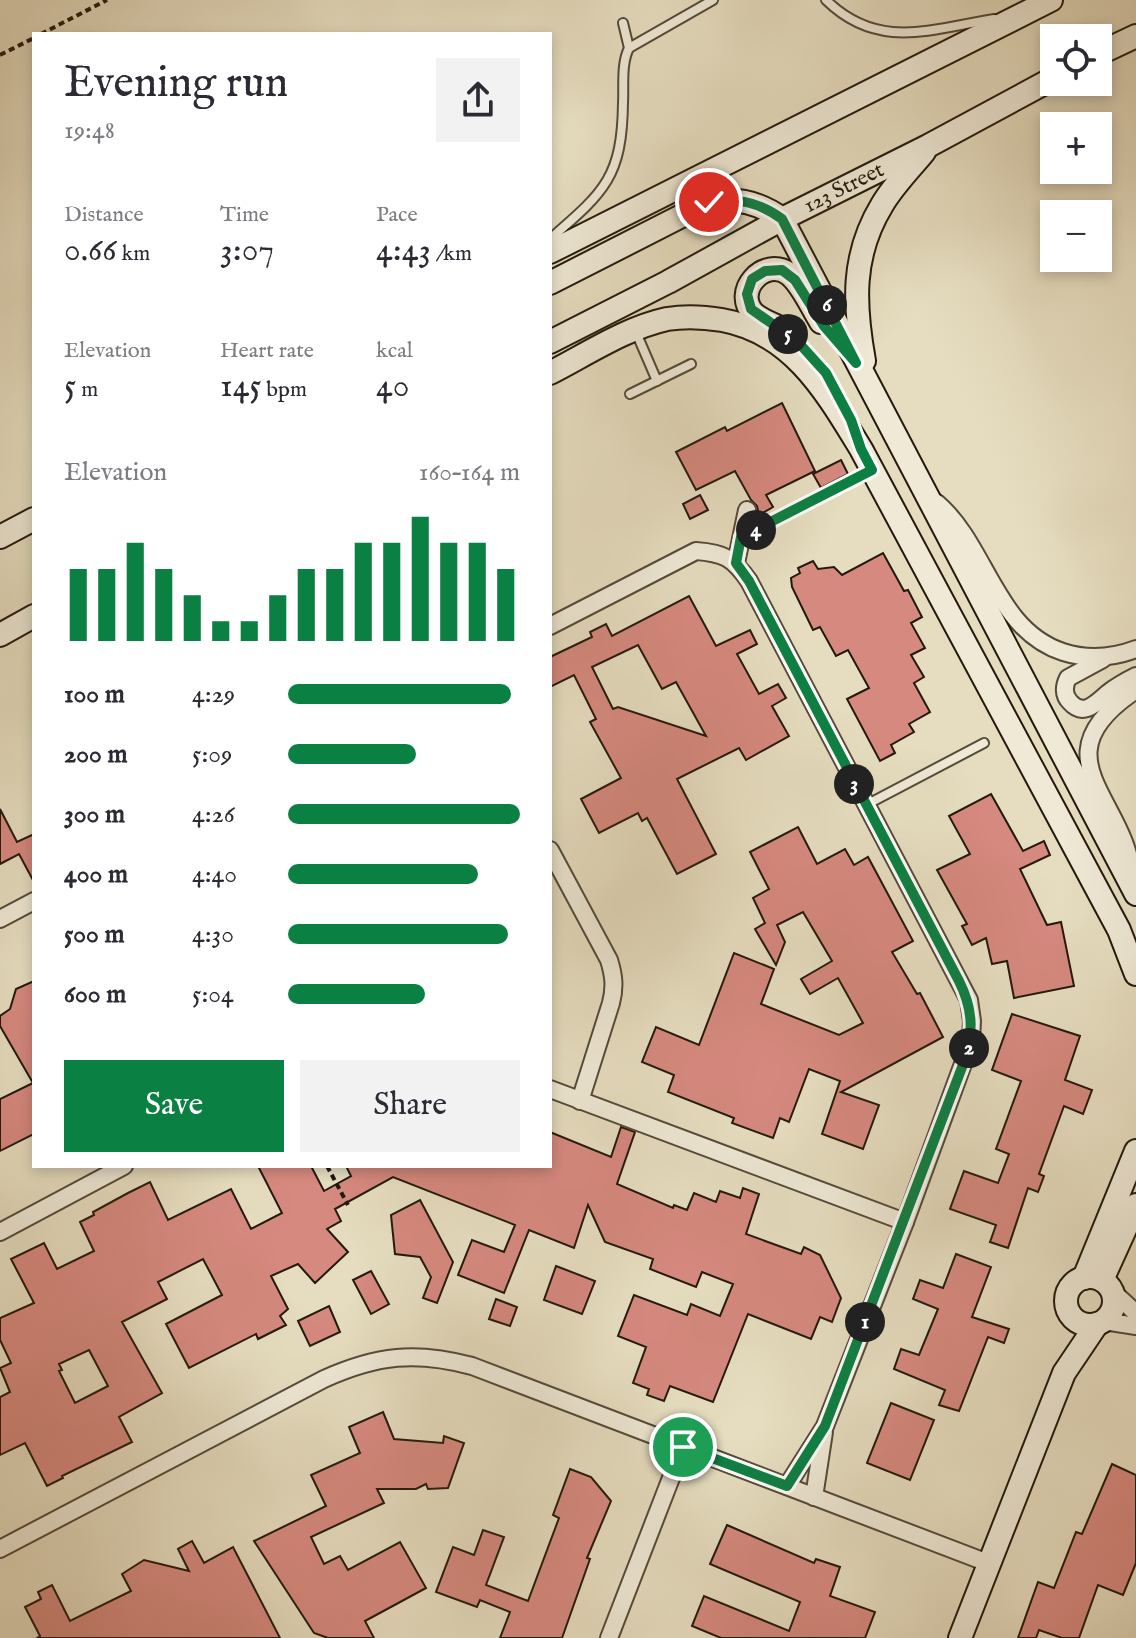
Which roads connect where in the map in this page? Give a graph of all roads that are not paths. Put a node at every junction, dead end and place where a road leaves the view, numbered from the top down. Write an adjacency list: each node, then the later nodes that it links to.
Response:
1 (713, 0): 4 (lane)
2 (826, 0): 5 (lane)
3 (1051, 0): 5 (street)
4 (702, 3): 9 (lane)
5 (1019, 16): 14 (street)
6 (623, 23): 9 (lane)
7 (1136, 36): 8 (street)
8 (1112, 47)
9 (629, 48): 13 (lane)
10 (1040, 86): 11 (street, 123 Street)
11 (928, 146): 12 (street, 123 Street); 22 (street)
12 (782, 219): 15 (street); 17 (street, 123 Street); 18 (street)
13 (552, 237)
14 (552, 251)
15 (552, 282)
16 (635, 330): 20 (street); 21 (lane); 24 (street)
17 (552, 341)
18 (856, 363): 22 (street); 24 (street)
19 (691, 364): 21 (lane)
20 (552, 372)
21 (657, 381): 23 (lane)
22 (867, 382): 25 (street)
23 (630, 394)
24 (861, 449): 43 (street)
25 (926, 494): 34 (street); 40 (street)
26 (747, 510): 29 (street)
27 (30, 522): 28 (street)
28 (0, 537)
29 (736, 563): 31 (street); 38 (street)
30 (32, 617): 32 (street)
31 (552, 625)
32 (0, 635)
33 (1136, 649): 34 (street)
34 (1108, 657): 35 (street)
35 (1136, 676)
36 (1136, 690): 40 (street)
37 (984, 743): 38 (lane)
38 (865, 806): 49 (street)
39 (552, 854): 45 (street)
40 (1134, 889)
41 (32, 902): 42 (street)
42 (0, 919)
43 (1136, 974)
44 (552, 1090): 45 (street)
45 (580, 1101): 49 (street)
46 (1136, 1151): 51 (street)
47 (120, 1168): 50 (street)
48 (1136, 1205): 51 (street)
49 (905, 1222): 57 (street)
50 (0, 1232)
51 (1100, 1283): 52 (street); 53 (street); 54 (street)
52 (1067, 1309): 54 (street); 56 (street)
53 (1136, 1313)
54 (1100, 1323): 55 (street); 56 (street)
55 (1136, 1326)
56 (1064, 1373): 62 (street)
57 (825, 1426): 59 (street); 60 (street)
58 (683, 1447): 59 (street); 61 (street); 63 (street)
59 (787, 1486): 60 (street)
60 (814, 1497): 62 (street)
61 (0, 1549)
62 (988, 1563): 64 (street)
63 (609, 1638)
64 (960, 1638)

